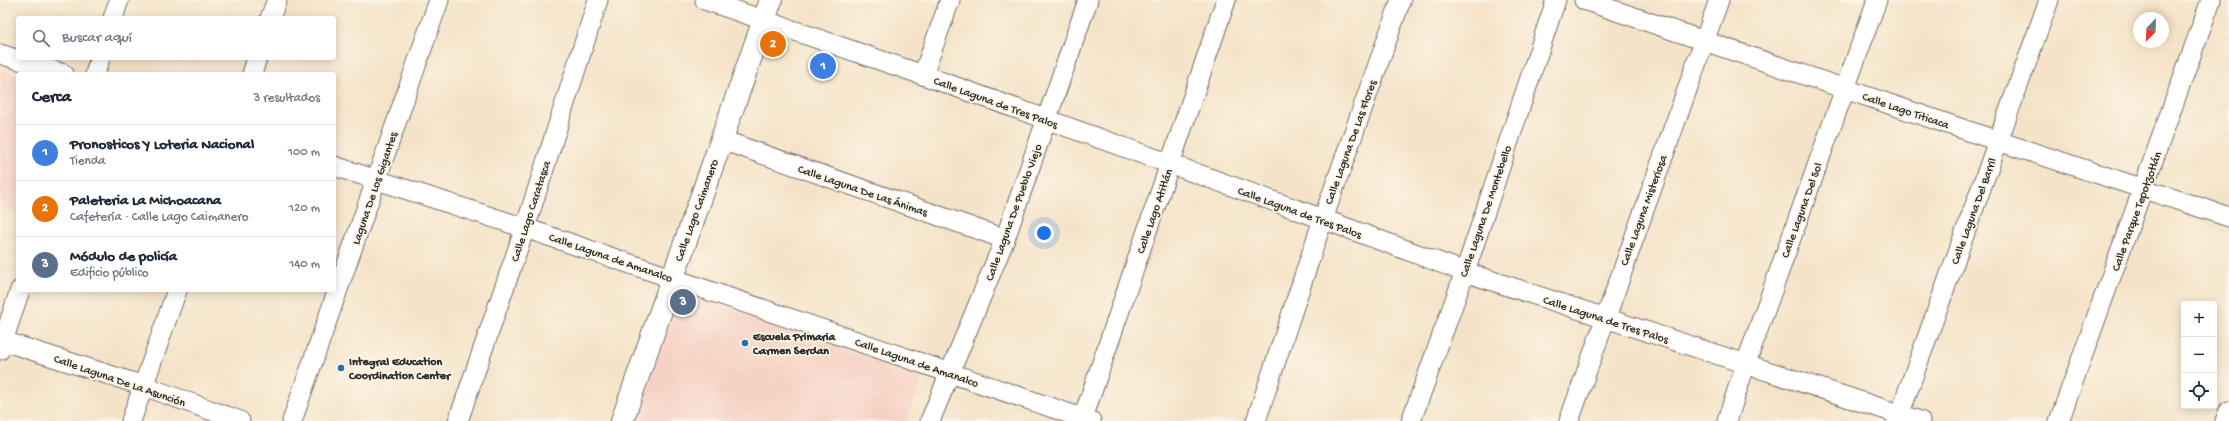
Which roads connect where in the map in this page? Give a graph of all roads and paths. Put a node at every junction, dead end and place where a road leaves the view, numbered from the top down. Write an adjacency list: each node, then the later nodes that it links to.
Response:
1 (119, 0): 17 (street)
2 (276, 0): 18 (street)
3 (439, 0): 35 (street, Laguna De Los Gigantes)
4 (598, 0): 39 (street, Calle Lago Caratasca)
5 (705, 0): 16 (street, Calle Laguna de Tres Palos)
6 (950, 0): 28 (street)
7 (1088, 0): 30 (street, Calle Laguna De Pueblo Viejo)
8 (1226, 0): 33 (street, Calle Lago Atitlán)
9 (1401, 0): 38 (street, Calle Laguna De Las Flores)
10 (1556, 0): 41 (street, Calle Laguna De Montebello)
11 (1584, 0): 19 (street, Calle Lago Titicaca)
12 (1719, 0): 19 (street, Calle Laguna Misteriosa)
13 (1877, 0): 29 (street, Calle Laguna Del Sol)
14 (2049, 0): 32 (street, Calle Laguna Del Barril)
15 (2212, 0): 36 (street, Calle Parque Tepotzotlán)
16 (767, 10): 28 (street, Calle Laguna de Tres Palos); 31 (street, Calle Lago Caimanero)
17 (114, 16)
18 (271, 16)
19 (1704, 41): 29 (street, Calle Lago Titicaca); 45 (street, Calle Laguna Misteriosa)
20 (0, 54): 21 (street)
21 (16, 59)
22 (19, 60): 25 (street)
23 (99, 60): 26 (street)
24 (256, 60): 27 (street)
25 (58, 72)
26 (96, 72)
27 (253, 72)
28 (923, 75): 30 (street, Calle Laguna de Tres Palos)
29 (1845, 90): 32 (street, Calle Lago Titicaca); 47 (street, Calle Laguna Del Sol)
30 (1046, 121): 33 (street, Calle Laguna de Tres Palos); 40 (street, Calle Laguna De Pueblo Viejo)
31 (722, 140): 40 (street, Calle Laguna De Las Ánimas); 42 (street, Calle Lago Caimanero)
32 (1998, 142): 36 (street, Calle Lago Titicaca); 51 (street, Calle Laguna Del Barril)
33 (1170, 165): 38 (street, Calle Laguna de Tres Palos); 52 (street, Calle Lago Atitlán)
34 (336, 167): 35 (street, Calle Laguna de Amanalco)
35 (377, 181): 39 (street, Calle Laguna de Amanalco); 55 (street, Laguna De Los Gigantes)
36 (2144, 189): 37 (street, Calle Lago Titicaca); 64 (street, Calle Parque Tepotzotlán)
37 (2229, 217)
38 (1323, 219): 41 (street, Calle Laguna de Tres Palos); 59 (street, Calle Laguna De Las Flores)
39 (525, 228): 42 (street, Calle Laguna de Amanalco); 56 (street, Calle Lago Caratasca)
40 (1005, 239): 48 (street, Calle Laguna De Pueblo Viejo)
41 (1465, 272): 45 (street, Calle Laguna de Tres Palos); 60 (street, Calle Laguna De Montebello)
42 (672, 278): 48 (street, Calle Laguna de Amanalco); 57 (street, Calle Lago Caimanero)
43 (19, 292): 46 (street)
44 (176, 292): 49 (street)
45 (1604, 318): 47 (street, Calle Laguna de Tres Palos); 61 (street, Calle Laguna Misteriosa)
46 (1, 343): 49 (street, Calle Laguna De La Asunción)
47 (1746, 363): 51 (street, Calle Laguna de Tres Palos); 62 (street, Calle Laguna Del Sol)
48 (950, 374): 52 (street, Calle Laguna de Amanalco); 58 (street, Calle Laguna De Pueblo Viejo)
49 (144, 386): 53 (street); 54 (street, Calle Laguna De La Asunción)
50 (2229, 411): 65 (street)
51 (1898, 418): 63 (street, Calle Laguna de Tres Palos)
52 (1085, 420)
53 (131, 421)
54 (240, 421)
55 (292, 421)
56 (458, 421)
57 (622, 421)
58 (930, 421)
59 (1256, 421)
60 (1411, 421)
61 (1569, 421)
62 (1727, 421)
63 (1920, 421)
64 (2059, 421)
65 (2225, 421)

